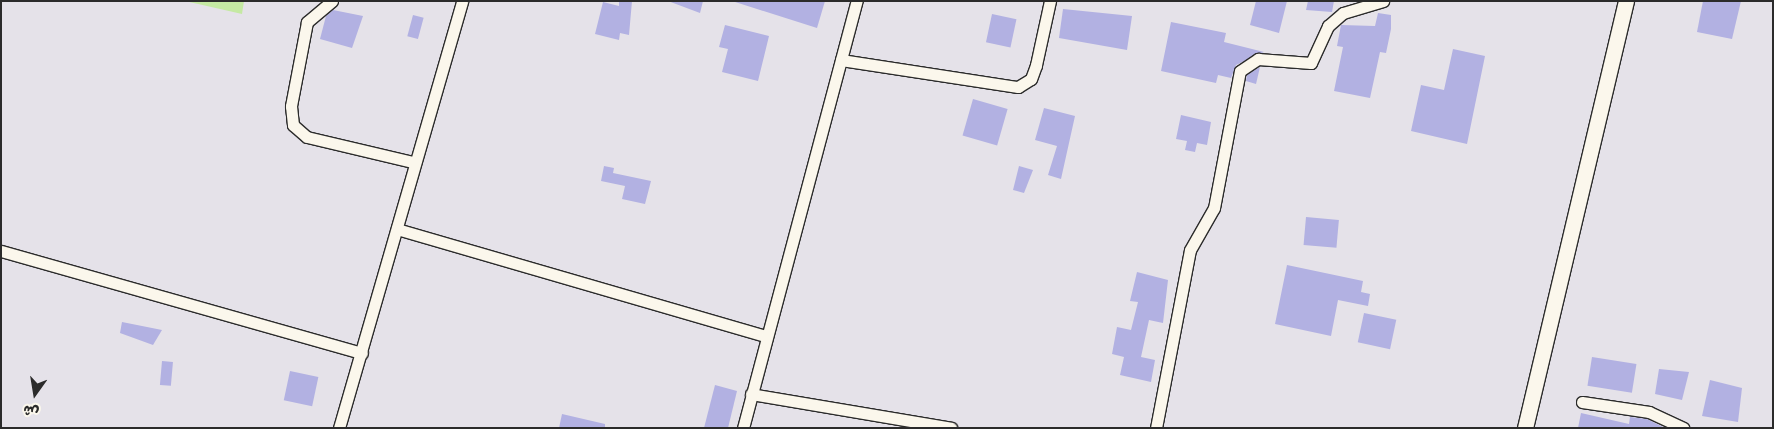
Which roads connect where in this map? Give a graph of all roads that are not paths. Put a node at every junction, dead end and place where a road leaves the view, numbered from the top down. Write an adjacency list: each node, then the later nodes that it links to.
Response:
1 (332, 1): 8 (street)
2 (462, 1): 8 (street)
3 (857, 1): 7 (street)
4 (1050, 1): 7 (street)
5 (1382, 1): 18 (street)
6 (1626, 1): 19 (street)
7 (841, 60): 11 (street)
8 (413, 162): 9 (street)
9 (397, 229): 11 (street); 12 (street)
10 (1, 251): 12 (street)
11 (765, 336): 13 (street)
12 (362, 353): 15 (street)
13 (751, 394): 16 (street); 17 (street)
14 (1582, 402): 20 (street)
15 (339, 428)
16 (743, 428)
17 (951, 428)
18 (1156, 428)
19 (1525, 428)
20 (1684, 428)

